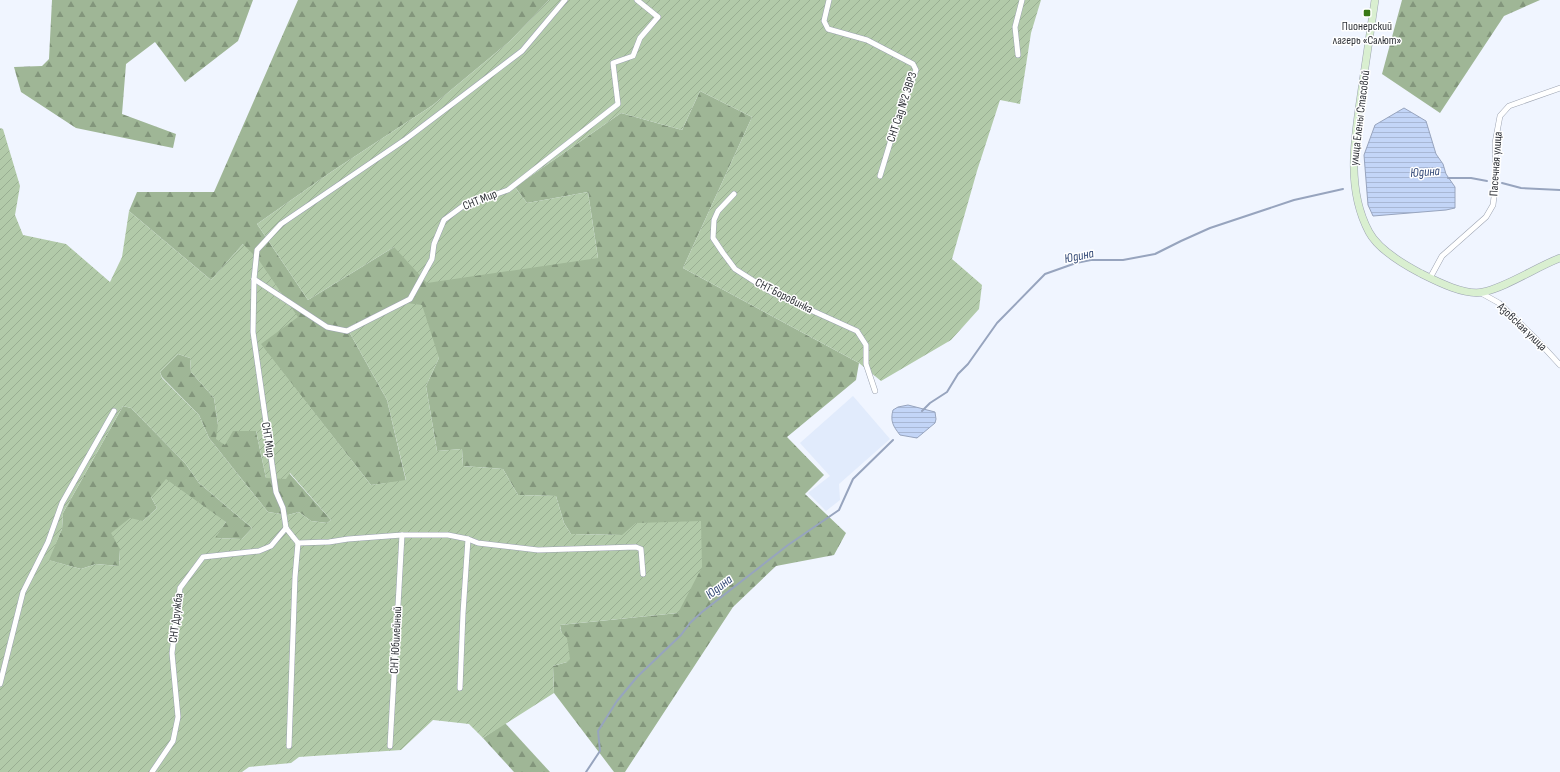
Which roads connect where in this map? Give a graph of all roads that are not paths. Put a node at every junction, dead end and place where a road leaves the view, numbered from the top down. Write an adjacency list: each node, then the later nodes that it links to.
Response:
1 (565, 0): 12 (street, СНТ Мир)
2 (637, 0): 12 (street, СНТ Мир)
3 (829, 0): 8 (street, СНТ Сад №2 ЭВРЗ)
4 (1022, 0): 6 (street)
5 (1375, 0): 11 (main road, улица Елены Стасовой)
6 (1018, 55)
7 (1560, 88): 11 (street, Пасечная улица)
8 (880, 176)
9 (734, 194): 15 (street, СНТ Боровинка)
10 (1560, 258): 13 (main road, улица Елены Стасовой)
11 (1430, 278): 13 (main road, улица Елены Стасовой)
12 (254, 279): 17 (street, СНТ Мир)
13 (1481, 293): 14 (street, Азовская улица)
14 (1560, 365)
15 (875, 391)
16 (114, 411): 22 (street)
17 (286, 528): 20 (street); 26 (street, СНТ Дружба)
18 (402, 535): 19 (street); 20 (street); 25 (street, СНТ Юбилейный)
19 (468, 539): 21 (street); 23 (street)
20 (298, 543): 24 (street)
21 (643, 574)
22 (0, 684)
23 (460, 688)
24 (289, 746)
25 (390, 746)
26 (152, 772)

